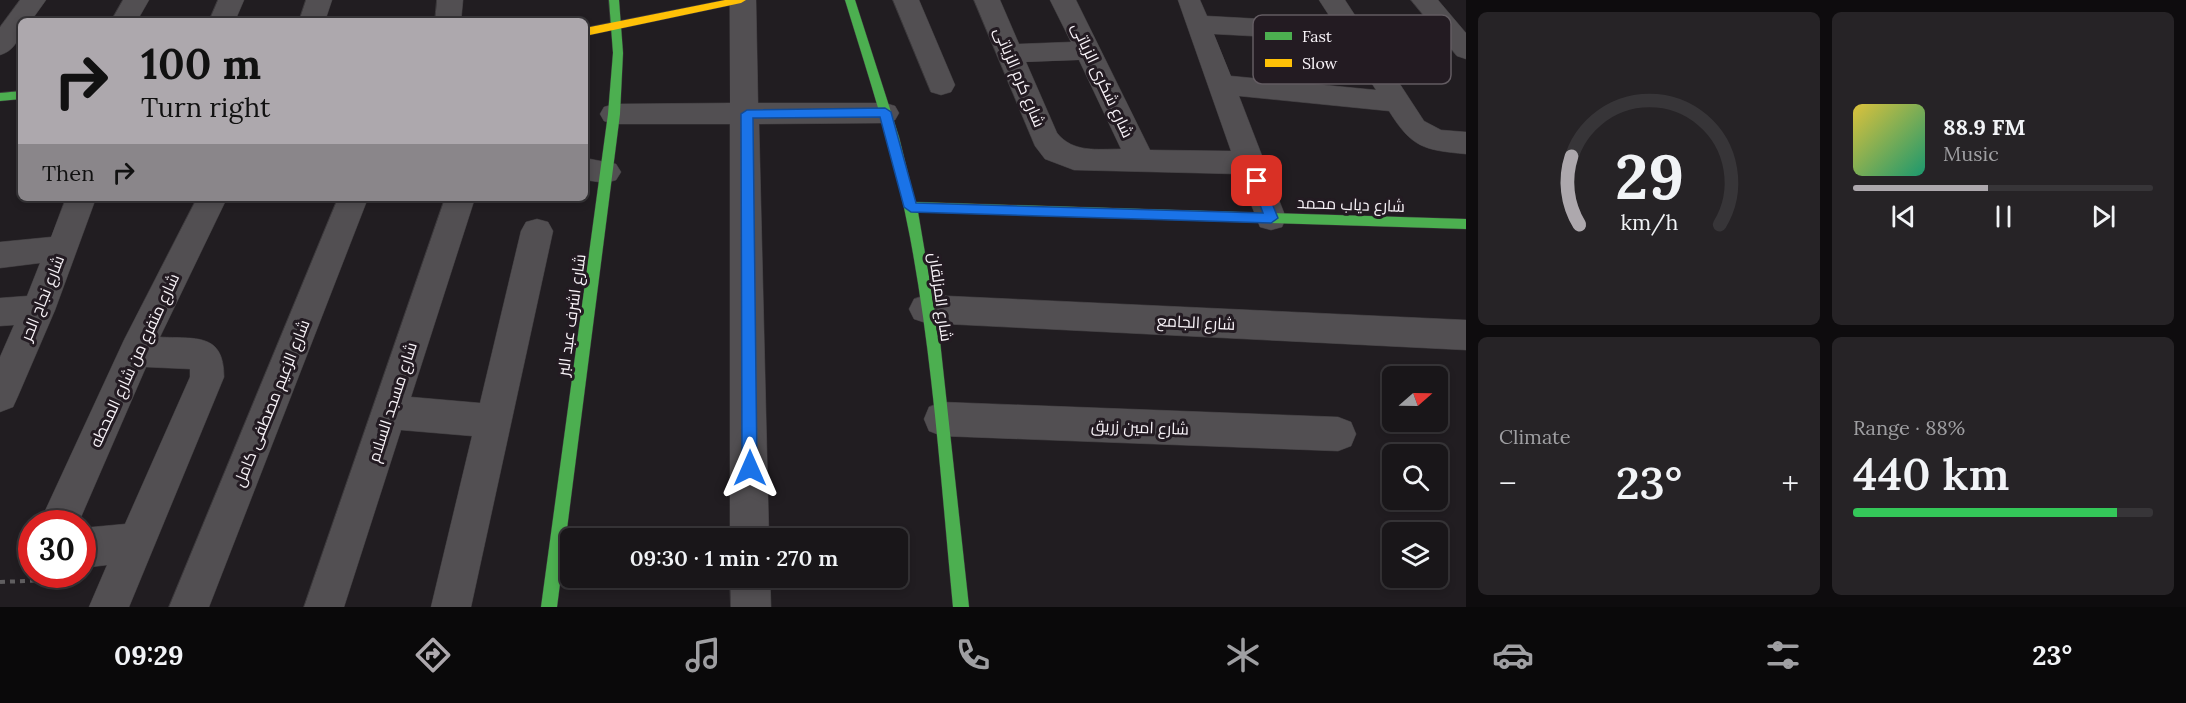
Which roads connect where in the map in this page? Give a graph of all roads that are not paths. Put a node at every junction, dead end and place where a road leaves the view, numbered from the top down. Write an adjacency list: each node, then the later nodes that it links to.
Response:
1 (136, 0): 17 (street)
2 (231, 0): 18 (street)
3 (319, 0): 19 (street)
4 (450, 0): 20 (street)
5 (614, 0): 23 (street, شارع اشرف عبد البر)
6 (742, 0): 23 (street); 38 (street)
7 (850, 0): 36 (street, شارع المزلقان)
8 (906, 0): 31 (street)
9 (987, 0): 29 (street, شارع كرم الزياتى)
10 (1063, 0): 28 (street, شارع شكرى الزياتى)
11 (1332, 0): 15 (street)
12 (1424, 0): 16 (street)
13 (1450, 0): 21 (street)
14 (19, 7): 26 (street)
15 (1342, 15)
16 (1437, 15)
17 (126, 18)
18 (223, 18)
19 (313, 18)
20 (448, 18)
21 (1466, 19)
22 (1253, 20): 32 (street)
23 (616, 26): 24 (street); 37 (street, شارع اشرف عبد البر)
24 (588, 31)
25 (1451, 32): 27 (street)
26 (0, 46)
27 (1466, 50)
28 (1089, 51): 29 (street); 40 (street, شارع شكرى الزياتى)
29 (1010, 53): 40 (street, شارع كرم الزياتى)
30 (1385, 84): 35 (street)
31 (940, 85)
32 (1220, 85): 35 (street); 41 (street)
33 (18, 95): 34 (street)
34 (0, 98)
35 (1396, 102): 39 (street)
36 (885, 112): 38 (street); 47 (street, شارع المزلقان)
37 (614, 114): 38 (street); 42 (street, شارع اشرف عبد البر)
38 (747, 114): 64 (street)
39 (1466, 143)
40 (1141, 160): 41 (street)
41 (1250, 163): 48 (street)
42 (596, 171): 72 (street, شارع اشرف عبد البر)
43 (80, 201): 51 (street, شارع نجاح الحر)
44 (211, 201): 57 (street, شارع متفرع من شارع المحطه)
45 (352, 201): 69 (street, شارع الزعيم مصطفى كامل)
46 (459, 201): 59 (street, شارع مسجد السلام)
47 (911, 207): 48 (street, شارع دياب محمد); 53 (street, شارع المزلقان)
48 (1271, 218): 49 (street, شارع دياب محمد)
49 (1466, 224)
50 (537, 231): 61 (street)
51 (63, 248): 52 (street); 54 (street, شارع نجاح الحر)
52 (0, 255)
53 (926, 309): 56 (street, شارع الجامع); 60 (street, شارع المزلقان)
54 (38, 310): 55 (street); 58 (street, شارع نجاح الحر)
55 (0, 312)
56 (1466, 335)
57 (136, 351): 63 (street, شارع متفرع من شارع المحطه); 65 (street)
58 (0, 396)
59 (389, 411): 61 (street); 70 (street, شارع مسجد السلام)
60 (942, 419): 62 (street, شارع امين زريق); 74 (street, شارع المزلقان)
61 (494, 421): 71 (street)
62 (1338, 434)
63 (64, 510)
64 (750, 528)
65 (136, 543): 66 (street); 68 (street)
66 (96, 557)
67 (750, 588): 73 (street)
68 (109, 607)
69 (189, 607)
70 (324, 607)
71 (451, 607)
72 (549, 607)
73 (751, 607)
74 (961, 607)

